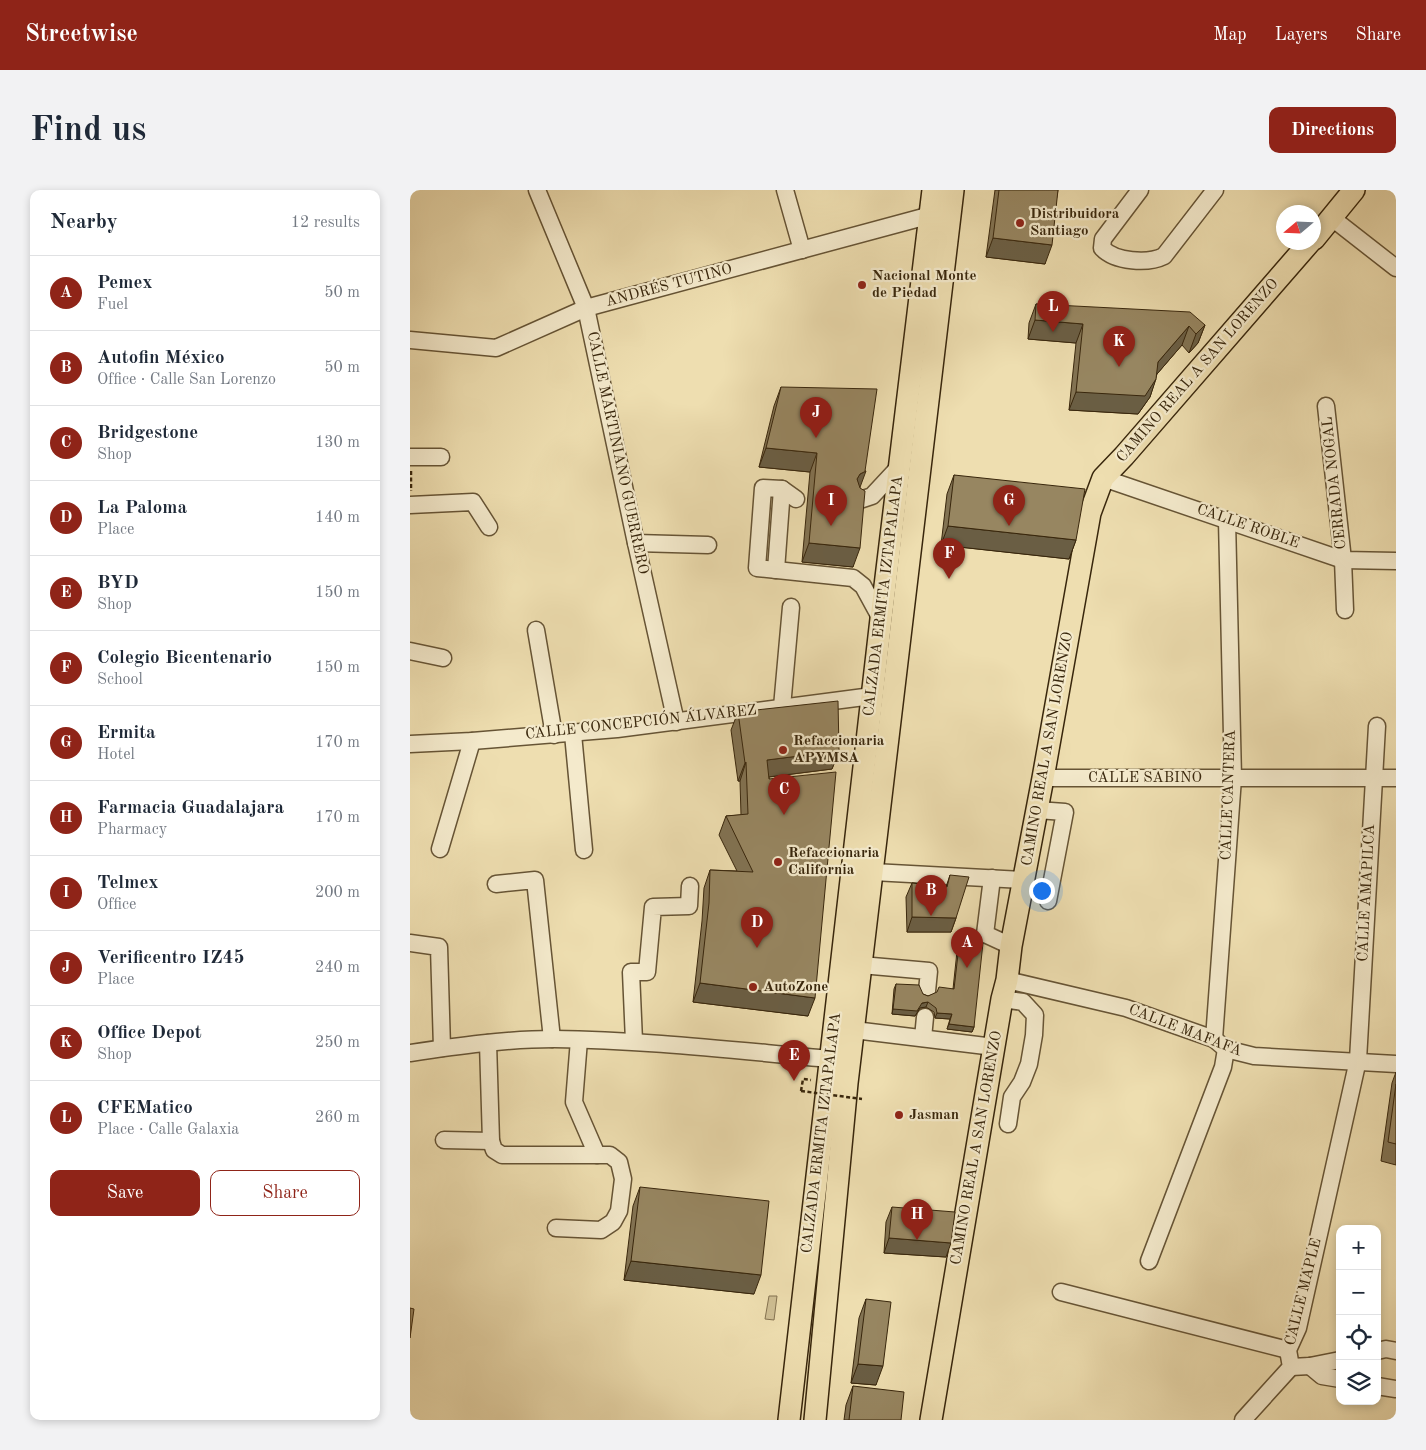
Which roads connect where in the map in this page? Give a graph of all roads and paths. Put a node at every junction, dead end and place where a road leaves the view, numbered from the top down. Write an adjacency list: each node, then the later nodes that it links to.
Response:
1 (537, 190): 14 (street, CALLE MARTINIANO GUERRERO)
2 (785, 190): 11 (street)
3 (933, 190): 8 (main road, CALZADA ERMITA IZTAPALAPA)
4 (953, 190): 51 (main road, CALZADA ERMITA IZTAPALAPA)
5 (1140, 190): 6 (street)
6 (1215, 190)
7 (1354, 190): 9 (main road)
8 (931, 215): 11 (street, ANDRÉS TUTINO); 19 (main road, CALZADA ERMITA IZTAPALAPA)
9 (1332, 218): 10 (main road); 13 (street)
10 (1321, 231)
11 (802, 250): 14 (street, ANDRÉS TUTINO)
12 (1303, 250): 20 (main road, CAMINO REAL A SAN LORENZO)
13 (1396, 268)
14 (586, 308): 15 (street, ANDRÉS TUTINO); 26 (street, CALLE MARTINIANO GUERRERO)
15 (410, 340)
16 (1326, 406): 28 (street, CERRADA NOGAL)
17 (441, 457): 18 (street)
18 (410, 458): 23 (path)
19 (899, 467): 22 (street); 32 (main road, CALZADA ERMITA IZTAPALAPA)
20 (1103, 478): 24 (street, CALLE ROBLE); 44 (main road, CAMINO REAL A SAN LORENZO)
21 (796, 499): 32 (street)
22 (860, 500)
23 (411, 505): 25 (street)
24 (1227, 520): 28 (street, CALLE ROBLE); 45 (street, CALLE CANTERA)
25 (489, 527)
26 (636, 543): 27 (street); 38 (street, CALLE MARTINIANO GUERRERO)
27 (708, 545)
28 (1343, 560): 29 (street, CALLE ROBLE); 31 (street, CERRADA NOGAL)
29 (1396, 561)
30 (791, 607): 37 (street)
31 (1345, 610)
32 (881, 619): 36 (main road, CALZADA ERMITA IZTAPALAPA)
33 (536, 630): 41 (street)
34 (410, 651): 35 (street)
35 (443, 658)
36 (872, 696): 37 (street, CALLE CONCEPCIÓN ÁLVAREZ); 73 (main road, CALZADA ERMITA IZTAPALAPA)
37 (782, 707): 38 (street, CALLE CONCEPCIÓN ÁLVAREZ)
38 (676, 722): 40 (street, CALLE CONCEPCIÓN ÁLVAREZ)
39 (1377, 726): 46 (street, CALLE AMAPILCA)
40 (573, 734): 41 (street, CALLE CONCEPCIÓN ÁLVAREZ); 50 (street)
41 (554, 735): 42 (street, CALLE CONCEPCIÓN ÁLVAREZ)
42 (472, 741): 43 (street, CALLE CONCEPCIÓN ÁLVAREZ); 49 (street)
43 (410, 744)
44 (1043, 778): 45 (street, CALLE SABINO); 48 (main road, CAMINO REAL A SAN LORENZO)
45 (1233, 778): 46 (street, CALLE SABINO); 69 (street, CALLE CANTERA)
46 (1373, 778): 47 (street, CALLE SABINO); 74 (street, CALLE AMAPILCA)
47 (1396, 778)
48 (1037, 810): 53 (main road, CAMINO REAL A SAN LORENZO); 56 (street)
49 (440, 849)
50 (584, 850)
51 (873, 872): 52 (street); 59 (main road, CALZADA ERMITA IZTAPALAPA)
52 (992, 878): 53 (street); 58 (street)
53 (1024, 880): 58 (main road, CAMINO REAL A SAN LORENZO)
54 (496, 884): 65 (street)
55 (690, 886): 67 (street)
56 (1048, 901)
57 (410, 943): 71 (street)
58 (1011, 946): 60 (main road, CAMINO REAL A SAN LORENZO)
59 (861, 965): 61 (street); 63 (main road, CALZADA ERMITA IZTAPALAPA)
60 (1005, 989): 69 (street, CALLE MAFAFA); 70 (main road, CAMINO REAL A SAN LORENZO); 78 (street)
61 (927, 991)
62 (925, 1017): 64 (street)
63 (854, 1030): 64 (street); 95 (main road, CALZADA ERMITA IZTAPALAPA)
64 (923, 1038): 70 (street)
65 (552, 1039): 66 (street); 68 (street)
66 (578, 1040): 67 (street); 81 (street)
67 (634, 1041): 73 (street)
68 (488, 1043): 71 (street); 80 (street)
69 (1220, 1044): 74 (street, CALLE MAFAFA); 83 (street, CALLE CANTERA)
70 (994, 1046): 96 (main road, CAMINO REAL A SAN LORENZO)
71 (442, 1048): 72 (street)
72 (410, 1053)
73 (831, 1059): 94 (main road, CALZADA ERMITA IZTAPALAPA)
74 (1358, 1060): 75 (street, CALLE MAFAFA); 85 (street, CALLE MAPLE)
75 (1396, 1064)
76 (803, 1079): 77 (path, bridge)
77 (862, 1099)
78 (1008, 1124)
79 (444, 1140): 80 (street)
80 (491, 1141): 81 (street)
81 (597, 1155): 82 (street)
82 (556, 1228)
83 (1149, 1261)
84 (1061, 1292): 85 (street)
85 (1288, 1350): 90 (street, CALLE MAPLE)
86 (1381, 1351): 87 (street)
87 (1396, 1351)
88 (1336, 1361): 89 (street)
89 (1310, 1366): 90 (street); 91 (street)
90 (1291, 1367): 97 (street, CALLE MAPLE)
91 (1336, 1378)
92 (1381, 1387): 93 (street)
93 (1396, 1389)
94 (789, 1420)
95 (815, 1420)
96 (931, 1420)
97 (1243, 1420)

